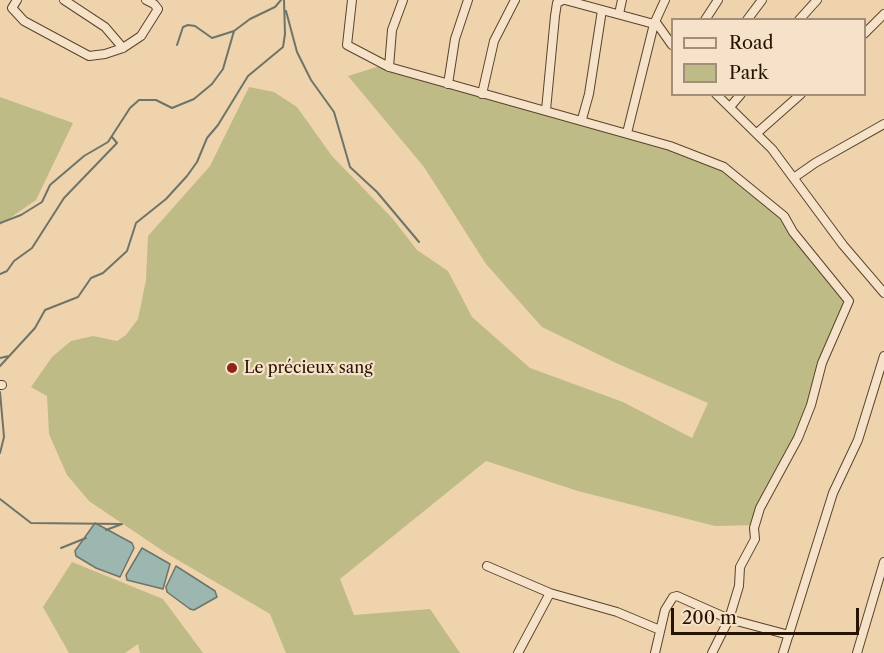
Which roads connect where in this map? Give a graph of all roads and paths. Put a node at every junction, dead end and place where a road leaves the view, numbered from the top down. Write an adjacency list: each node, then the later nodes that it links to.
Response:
1 (64, 0): 23 (street)
2 (146, 0): 23 (street)
3 (352, 0): 24 (street)
4 (403, 0): 24 (street)
5 (468, 0): 25 (street)
6 (515, 0): 26 (street)
7 (564, 0): 14 (street); 31 (street)
8 (622, 0): 15 (street)
9 (665, 0): 20 (street)
10 (718, 0): 17 (street)
11 (762, 0): 18 (street)
12 (817, 0): 19 (street)
13 (15, 4): 23 (street)
14 (602, 9): 15 (street); 32 (street)
15 (619, 14): 20 (street)
16 (884, 14): 21 (street)
17 (706, 18)
18 (748, 18)
19 (801, 18)
20 (654, 22): 22 (street); 34 (street)
21 (866, 32)
22 (671, 44)
23 (123, 48)
24 (389, 68): 25 (street)
25 (448, 84): 26 (street)
26 (482, 94): 31 (street)
27 (718, 96): 30 (street)
28 (739, 96): 30 (street)
29 (799, 96): 35 (street)
30 (730, 107): 35 (street)
31 (546, 110): 32 (street)
32 (582, 119): 34 (street)
33 (884, 124): 36 (street)
34 (627, 133): 42 (street)
35 (757, 133): 36 (street)
36 (795, 177): 37 (street)
37 (884, 293)
38 (884, 356): 44 (street)
39 (884, 562): 49 (street)
40 (487, 566): 41 (street)
41 (550, 593): 43 (street); 45 (street)
42 (729, 619): 43 (street); 44 (street); 47 (street)
43 (660, 630): 46 (street)
44 (789, 635): 48 (street)
45 (518, 653)
46 (655, 653)
47 (712, 653)
48 (783, 653)
49 (857, 653)

